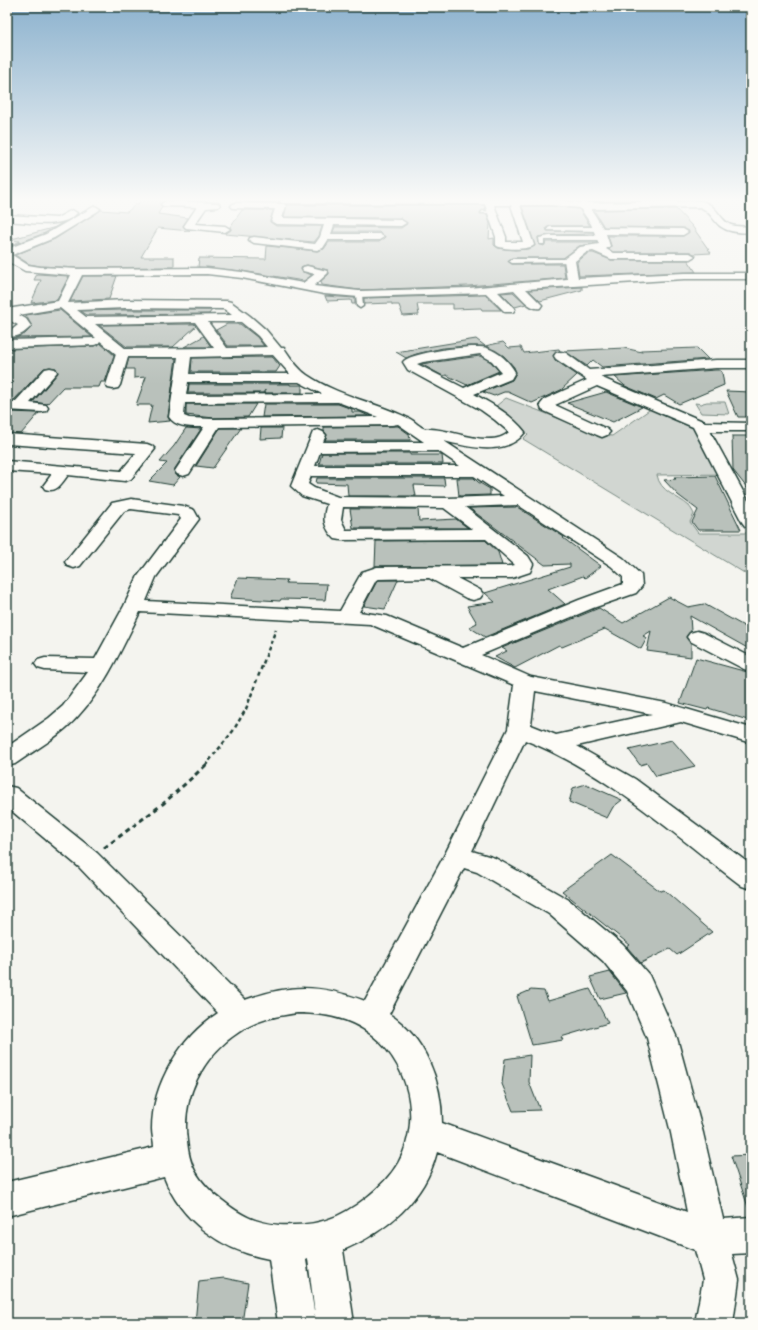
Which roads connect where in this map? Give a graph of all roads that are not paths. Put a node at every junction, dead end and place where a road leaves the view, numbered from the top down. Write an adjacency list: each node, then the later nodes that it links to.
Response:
1 (15, 260): 5 (street)
2 (512, 261): 3 (lane)
3 (569, 261): 8 (street)
4 (307, 269): 10 (street)
5 (78, 272): 10 (street); 15 (street)
6 (751, 276): 8 (street)
7 (524, 277): 9 (street)
8 (573, 282): 9 (street)
9 (533, 286): 11 (street)
10 (305, 287): 13 (street)
11 (517, 287): 12 (street); 14 (street)
12 (489, 289): 13 (street); 17 (street)
13 (359, 294): 16 (lane)
14 (536, 305)
15 (64, 306): 18 (street); 19 (street); 22 (street)
16 (360, 306)
17 (508, 309)
18 (7, 314): 23 (street)
19 (247, 319): 21 (street); 27 (street)
20 (161, 320): 21 (street); 22 (street); 24 (street)
21 (200, 320): 28 (street)
22 (82, 321): 25 (street)
23 (11, 333): 25 (street)
24 (166, 334)
25 (93, 336): 26 (street); 29 (street)
26 (7, 344)
27 (279, 351): 28 (street); 37 (street)
28 (223, 352): 30 (street)
29 (122, 353): 30 (street); 39 (street)
30 (185, 353): 36 (street)
31 (83, 354): 32 (street)
32 (15, 356)
33 (561, 356): 38 (street)
34 (751, 364): 38 (street)
35 (50, 372): 43 (street)
36 (182, 378): 37 (street); 42 (street)
37 (302, 378): 41 (street)
38 (592, 378): 48 (street); 51 (street)
39 (113, 385)
40 (462, 394): 40 (street); 50 (street)
41 (340, 398): 42 (street); 45 (street)
42 (179, 400): 47 (street)
43 (13, 406): 44 (street)
44 (42, 408)
45 (404, 421): 46 (street); 50 (street)
46 (322, 422): 47 (street); 54 (street)
47 (214, 423): 57 (street)
48 (700, 426): 49 (street); 64 (street)
49 (751, 428)
50 (419, 431): 53 (street)
51 (602, 432)
52 (7, 439): 56 (street)
53 (442, 446): 54 (street); 59 (street)
54 (314, 447): 58 (street)
55 (7, 466): 56 (street)
56 (64, 470): 60 (street)
57 (183, 471)
58 (305, 471): 59 (street); 62 (street)
59 (480, 471): 61 (street)
60 (51, 486)
61 (521, 500): 63 (street); 72 (street)
62 (336, 502): 63 (street); 65 (street)
63 (448, 502): 65 (street)
64 (751, 522)
65 (490, 534): 67 (street)
66 (74, 562): 69 (street)
67 (433, 572): 68 (street); 70 (street)
68 (473, 594)
69 (134, 606): 70 (street); 75 (street)
70 (347, 616): 72 (street)
71 (697, 637): 74 (street)
72 (464, 655): 76 (street)
73 (45, 664): 75 (street)
74 (751, 665)
75 (102, 666): 81 (street)
76 (525, 682): 77 (street); 78 (street)
77 (682, 714): 79 (street); 80 (street)
78 (519, 729): 80 (street); 83 (street)
79 (751, 736)
80 (555, 743): 84 (street)
81 (7, 758)
82 (7, 794): 85 (street)
83 (457, 856): 86 (street); 91 (street)
84 (751, 879)
85 (240, 1016): 86 (street); 88 (street)
86 (371, 1018): 87 (street)
87 (425, 1132): 91 (street); 92 (street)
88 (172, 1159): 89 (street); 93 (street)
89 (7, 1199)
90 (751, 1235): 91 (street)
91 (710, 1238): 96 (street)
92 (323, 1239): 93 (street); 95 (street)
93 (286, 1243): 94 (street)
94 (297, 1323)
95 (335, 1323)
96 (714, 1323)

